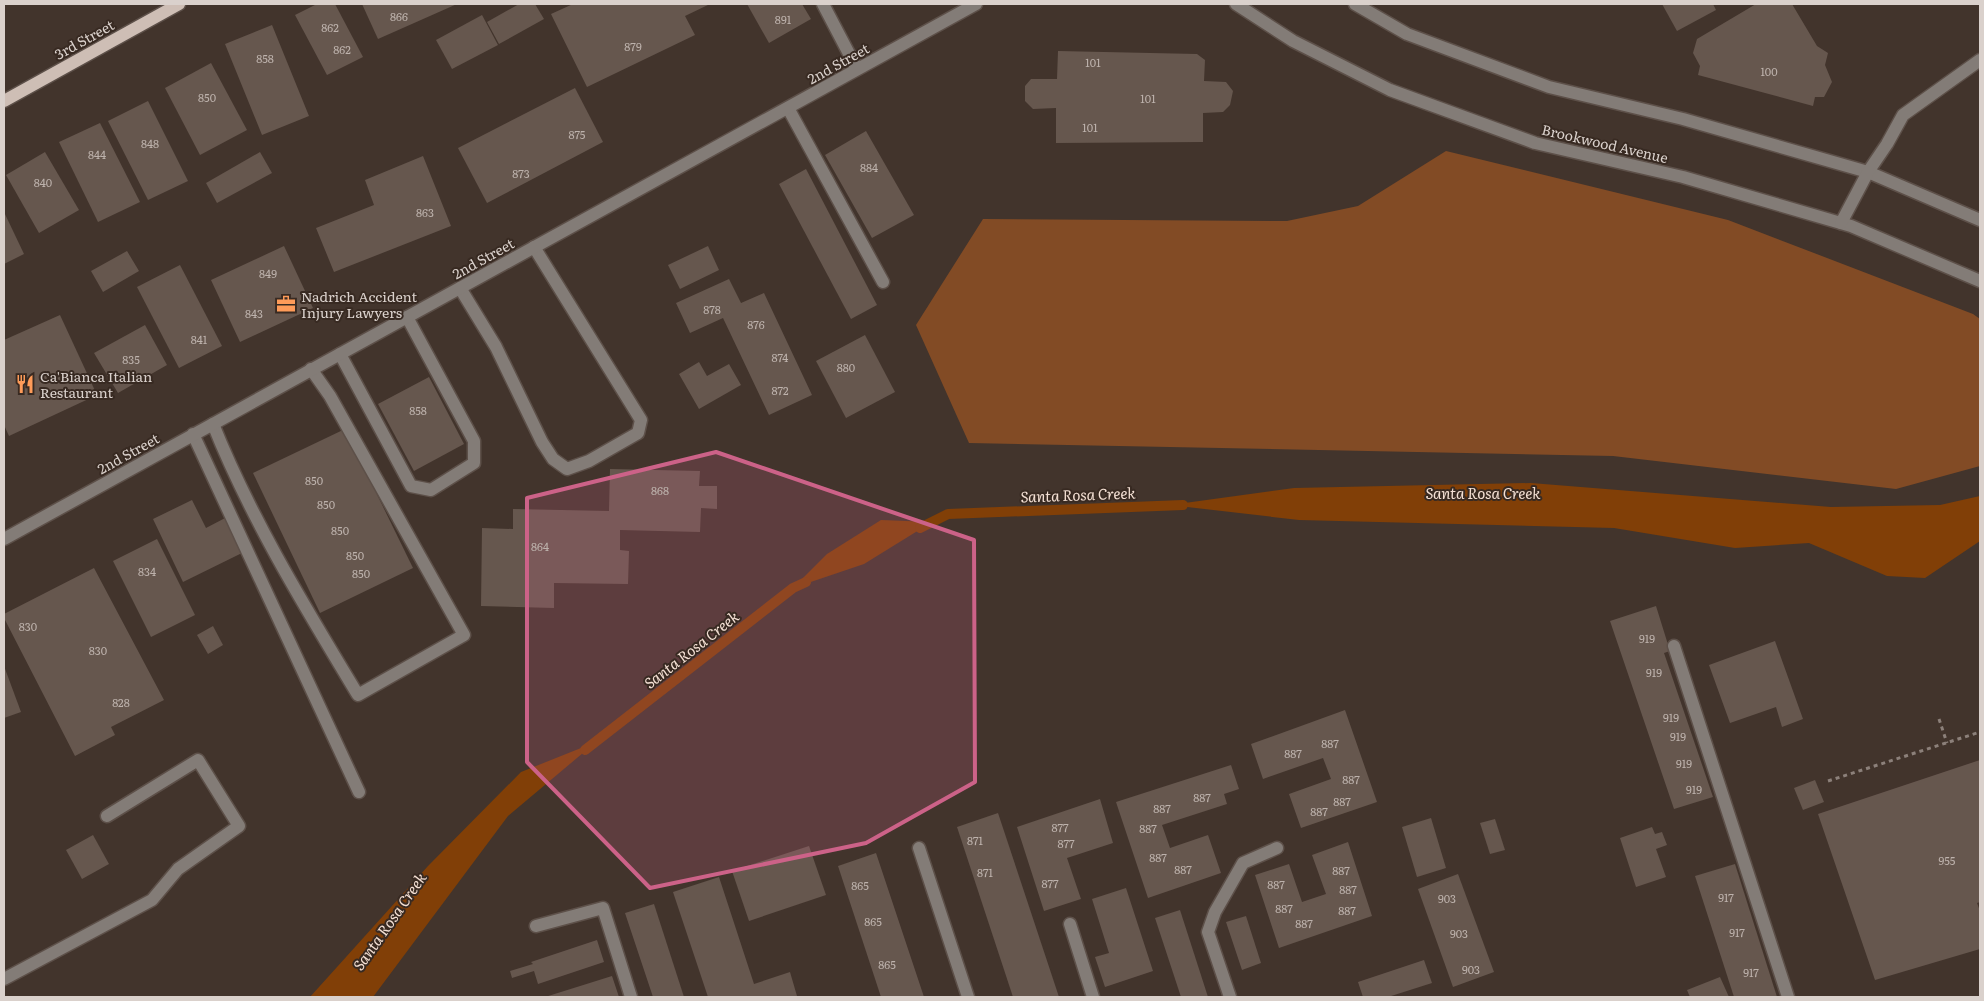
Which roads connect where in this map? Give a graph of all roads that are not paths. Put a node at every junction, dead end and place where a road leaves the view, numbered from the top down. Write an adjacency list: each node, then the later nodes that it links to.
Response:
1 (180, 4): 8 (main road, 3rd Street)
2 (823, 4): 7 (street)
3 (976, 4): 7 (street, 2nd Street)
4 (1236, 4): 12 (street, Brookwood Avenue)
5 (1356, 4): 10 (street)
6 (1980, 60): 10 (street)
7 (858, 69): 9 (street, 2nd Street)
8 (4, 101)
9 (788, 108): 13 (street, 2nd Street); 15 (street)
10 (1868, 172): 11 (street); 12 (street)
11 (1980, 220)
12 (1840, 223): 14 (street, Brookwood Avenue)
13 (534, 247): 16 (street, 2nd Street); 16 (street)
14 (1980, 281)
15 (883, 282)
16 (460, 288): 17 (street, 2nd Street)
17 (407, 317): 18 (street, 2nd Street); 18 (street)
18 (340, 354): 19 (street, 2nd Street)
19 (312, 369): 20 (street, 2nd Street); 20 (street)
20 (213, 424): 21 (street, 2nd Street)
21 (193, 434): 22 (street, 2nd Street); 24 (street)
22 (4, 539)
23 (1674, 646): 35 (street)
24 (359, 792)
25 (107, 816): 30 (street)
26 (919, 848): 32 (street)
27 (1277, 848): 34 (street)
28 (1070, 924): 33 (street)
29 (536, 926): 31 (street)
30 (4, 979)
31 (631, 997)
32 (968, 997)
33 (1093, 997)
34 (1230, 997)
35 (1788, 997)

